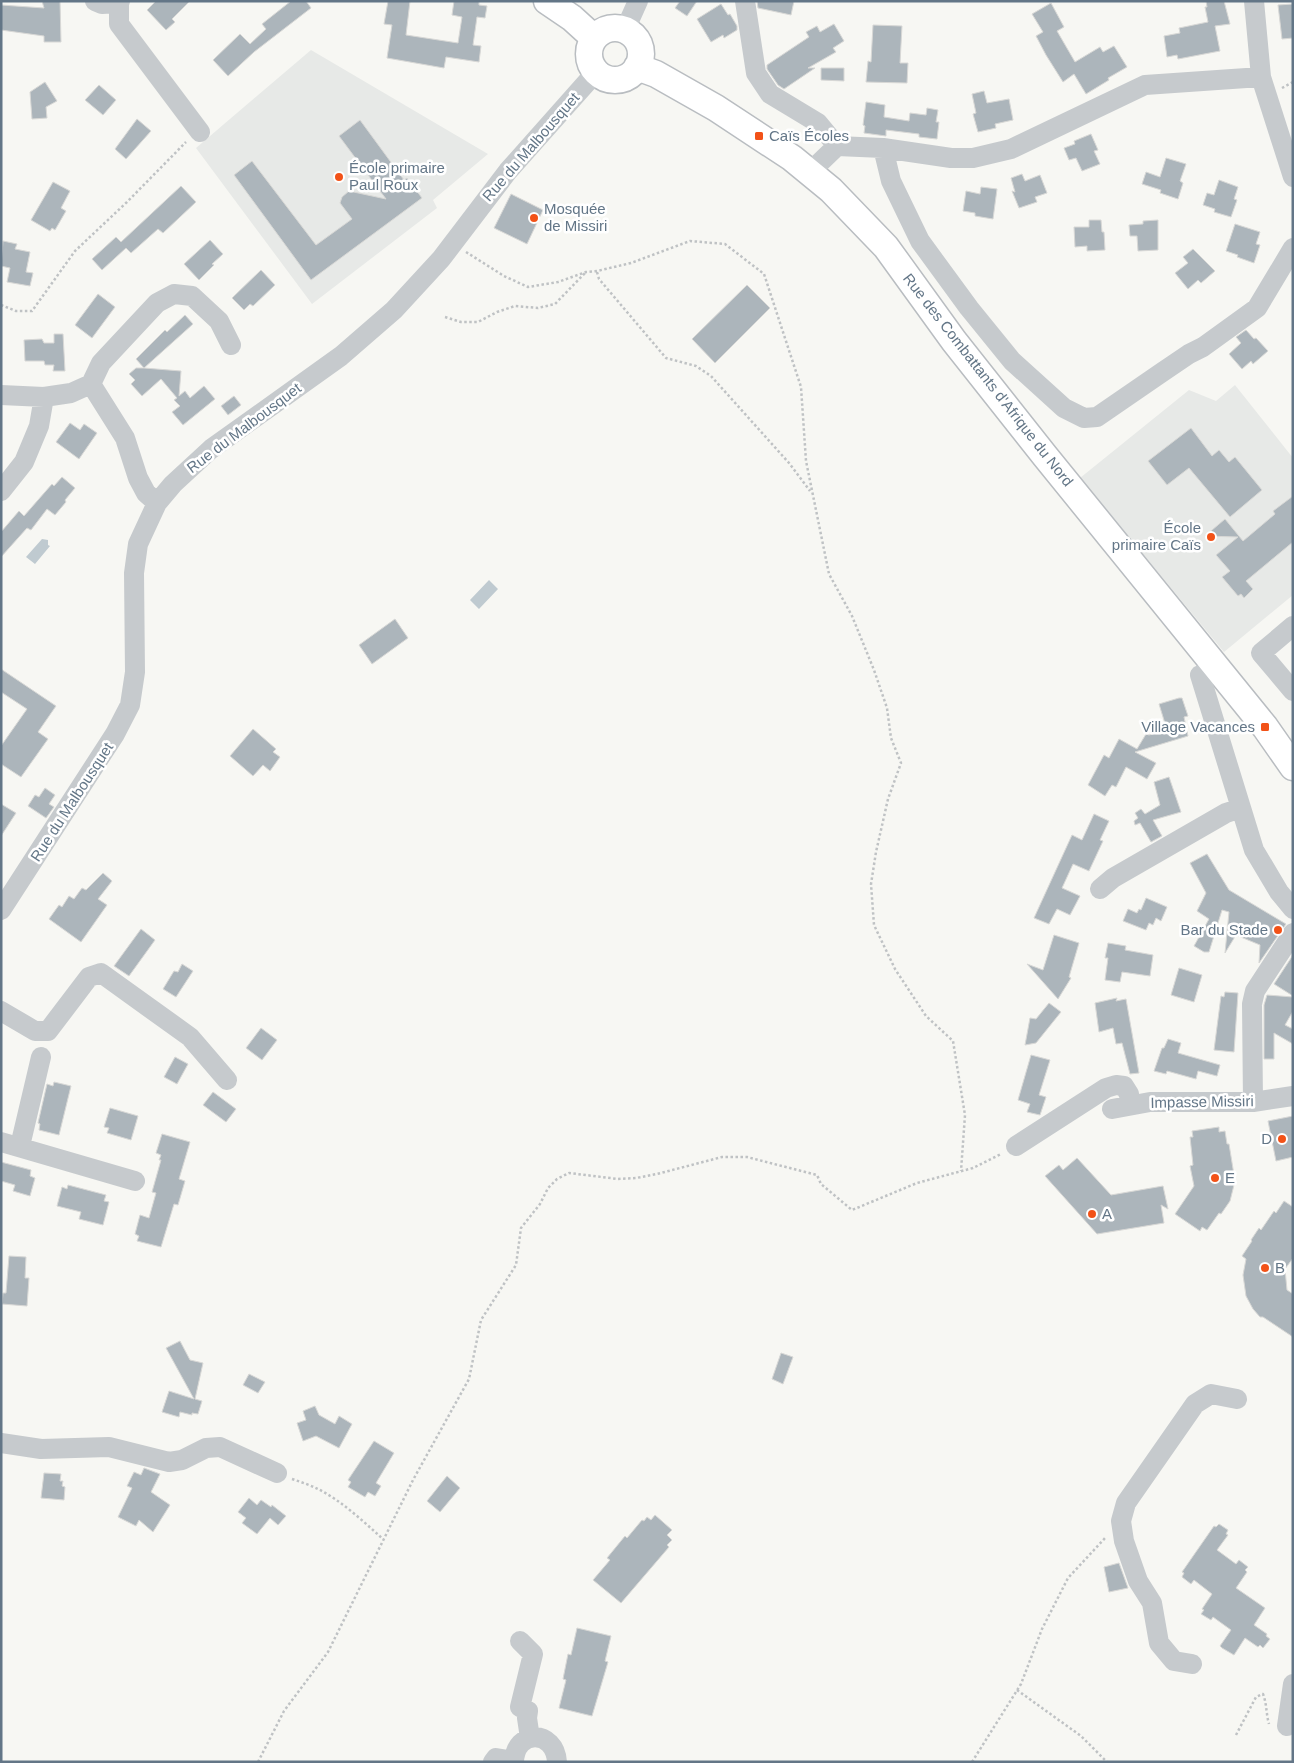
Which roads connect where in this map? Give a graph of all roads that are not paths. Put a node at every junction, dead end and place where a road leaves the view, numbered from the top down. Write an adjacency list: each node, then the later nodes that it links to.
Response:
1 (95, 1): 6 (street)
2 (547, 1): 8 (main road)
3 (638, 1): 7 (street)
4 (745, 1): 13 (street)
5 (1254, 1): 11 (street)
6 (120, 2): 12 (street)
7 (625, 30): 8 (main road); 9 (main road)
8 (594, 38): 10 (main road)
9 (637, 67): 10 (main road); 15 (main road, Rue des Combattants d'Afrique du Nord)
10 (596, 72): 23 (street, Rue du Malbousquet)
11 (1261, 77): 14 (street); 16 (street)
12 (200, 131)
13 (838, 146): 14 (street); 15 (street)
14 (883, 148): 17 (street)
15 (810, 172): 27 (main road, Rue des Combattants d'Afrique du Nord)
16 (1293, 177)
17 (1293, 248)
18 (231, 345): 19 (street)
19 (92, 384): 21 (street); 23 (street)
20 (1, 394): 21 (street)
21 (44, 397): 22 (street)
22 (1, 492)
23 (157, 503): 31 (street, Rue du Malbousquet)
24 (1293, 626): 26 (street)
25 (1200, 675): 28 (street)
26 (1293, 691)
27 (1290, 760)
28 (1241, 808): 29 (street); 30 (street)
29 (1100, 889)
30 (1293, 909)
31 (1, 910)
32 (1293, 933): 37 (street)
33 (1, 1011): 35 (street)
34 (41, 1057): 38 (street)
35 (227, 1080)
36 (1293, 1096): 37 (street, Impasse Missiri)
37 (1253, 1102): 39 (street, Impasse Missiri)
38 (10, 1144): 40 (street)
39 (1016, 1146)
40 (135, 1180)
41 (1237, 1399): 45 (street)
42 (1, 1443): 43 (street)
43 (277, 1473)
44 (520, 1641): 48 (street)
45 (1192, 1664)
46 (539, 1680): 48 (street)
47 (1293, 1684): 49 (street)
48 (528, 1711): 50 (street)
49 (1278, 1726)
50 (530, 1738): 52 (street); 53 (street)
51 (493, 1762): 52 (street)
52 (514, 1762)
53 (557, 1762)

